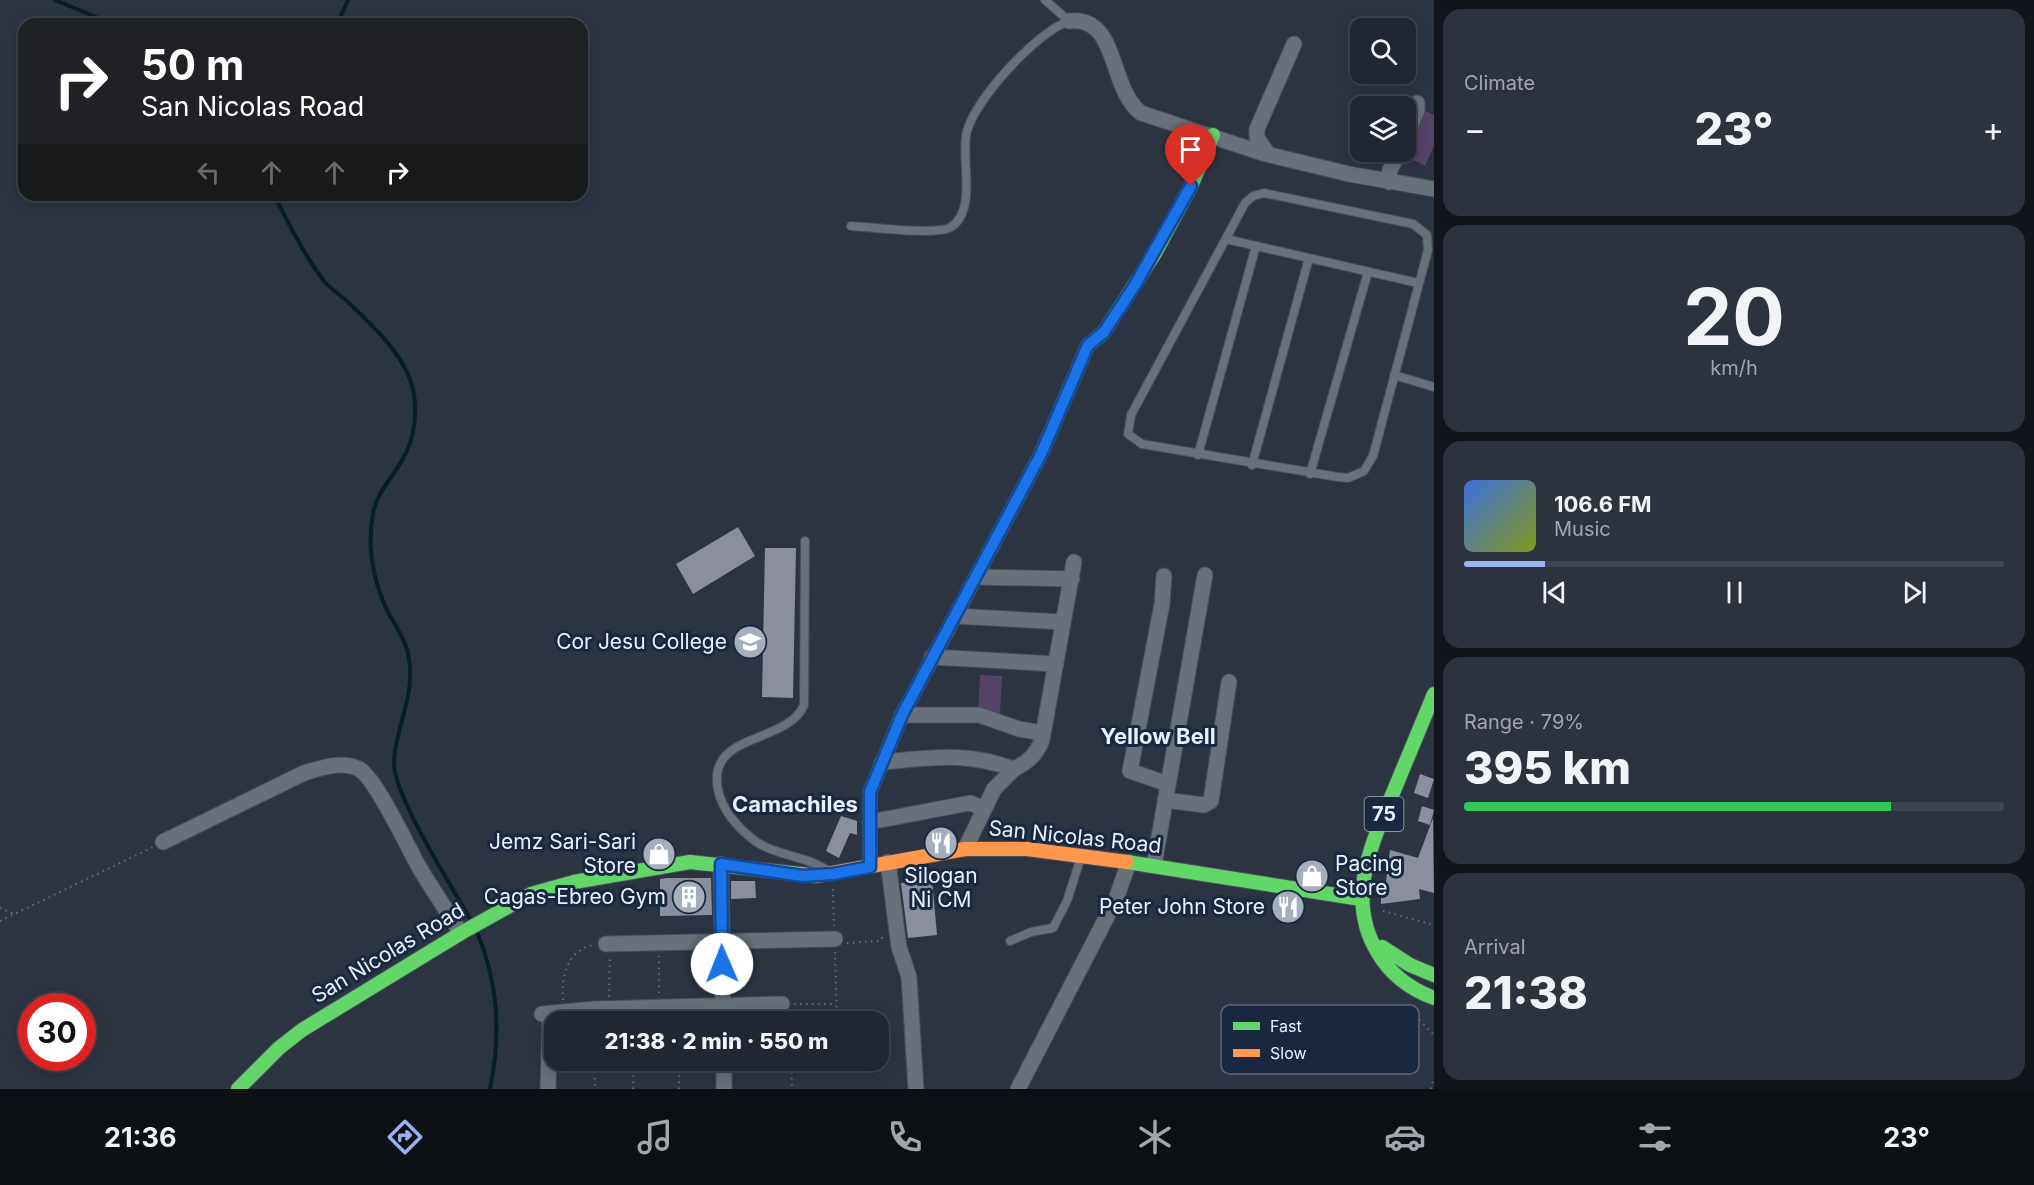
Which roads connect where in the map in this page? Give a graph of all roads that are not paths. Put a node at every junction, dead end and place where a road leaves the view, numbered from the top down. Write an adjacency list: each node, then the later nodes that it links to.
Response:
1 (1046, 0): 2 (lane)
2 (1069, 21): 6 (street); 11 (lane)
3 (1294, 44): 7 (street)
4 (1417, 103): 5 (street)
5 (1416, 110)
6 (1213, 135): 7 (street); 26 (main road)
7 (1268, 154): 9 (street)
8 (1394, 162): 9 (street)
9 (1389, 182): 10 (street)
10 (1434, 189)
11 (851, 226)
12 (1226, 240): 13 (lane); 16 (lane); 19 (lane)
13 (1256, 246): 14 (lane); 19 (lane)
14 (1309, 258): 15 (lane); 20 (lane)
15 (1368, 272): 16 (lane); 21 (lane)
16 (1418, 283): 17 (lane)
17 (1394, 375): 18 (lane); 21 (lane)
18 (1434, 387)
19 (1198, 455): 20 (lane)
20 (1252, 465): 21 (lane)
21 (1310, 474)
22 (805, 541): 50 (lane)
23 (1074, 562): 27 (street)
24 (1205, 574): 38 (street)
25 (1164, 576): 38 (street)
26 (976, 577): 27 (street); 28 (main road)
27 (1072, 579): 29 (street)
28 (955, 616): 29 (street); 30 (main road)
29 (1063, 622): 31 (street)
30 (932, 657): 31 (street); 34 (main road)
31 (1056, 664): 35 (street)
32 (1229, 682): 39 (street)
33 (1434, 694): 51 (main road, 75)
34 (902, 715): 35 (street); 36 (main road)
35 (1042, 733): 37 (street)
36 (882, 762): 37 (street); 41 (main road)
37 (1014, 769): 40 (street)
38 (1168, 784): 39 (street)
39 (1165, 800): 48 (street)
40 (983, 808): 41 (street); 43 (street)
41 (870, 822): 49 (main road)
42 (163, 842): 52 (street)
43 (965, 849): 44 (main road, San Nicolas Road); 45 (main road, San Nicolas Road)
44 (1081, 856): 46 (main road, San Nicolas Road); 55 (lane)
45 (888, 862): 49 (main road, San Nicolas Road); 70 (street)
46 (1129, 862): 48 (main road, San Nicolas Road); 71 (street)
47 (721, 864): 50 (main road, San Nicolas Road); 52 (main road, San Nicolas Road); 56 (street)
48 (1154, 865): 51 (main road, San Nicolas Road)
49 (870, 867): 50 (main road, San Nicolas Road)
50 (833, 874)
51 (1362, 904): 53 (main road, 75)
52 (461, 933): 67 (main road, San Nicolas Road)
53 (1372, 938): 58 (main road); 59 (main road, 75)
54 (839, 941): 56 (street)
55 (1010, 941)
56 (722, 943): 57 (street); 63 (street)
57 (608, 944)
58 (1434, 975)
59 (1434, 998)
60 (782, 1004): 64 (street)
61 (575, 1011): 62 (street)
62 (691, 1011)
63 (723, 1011)
64 (741, 1011)
65 (549, 1071): 68 (street)
66 (723, 1071): 69 (street)
67 (238, 1089)
68 (548, 1089)
69 (724, 1089)
70 (916, 1089)
71 (1018, 1089)

